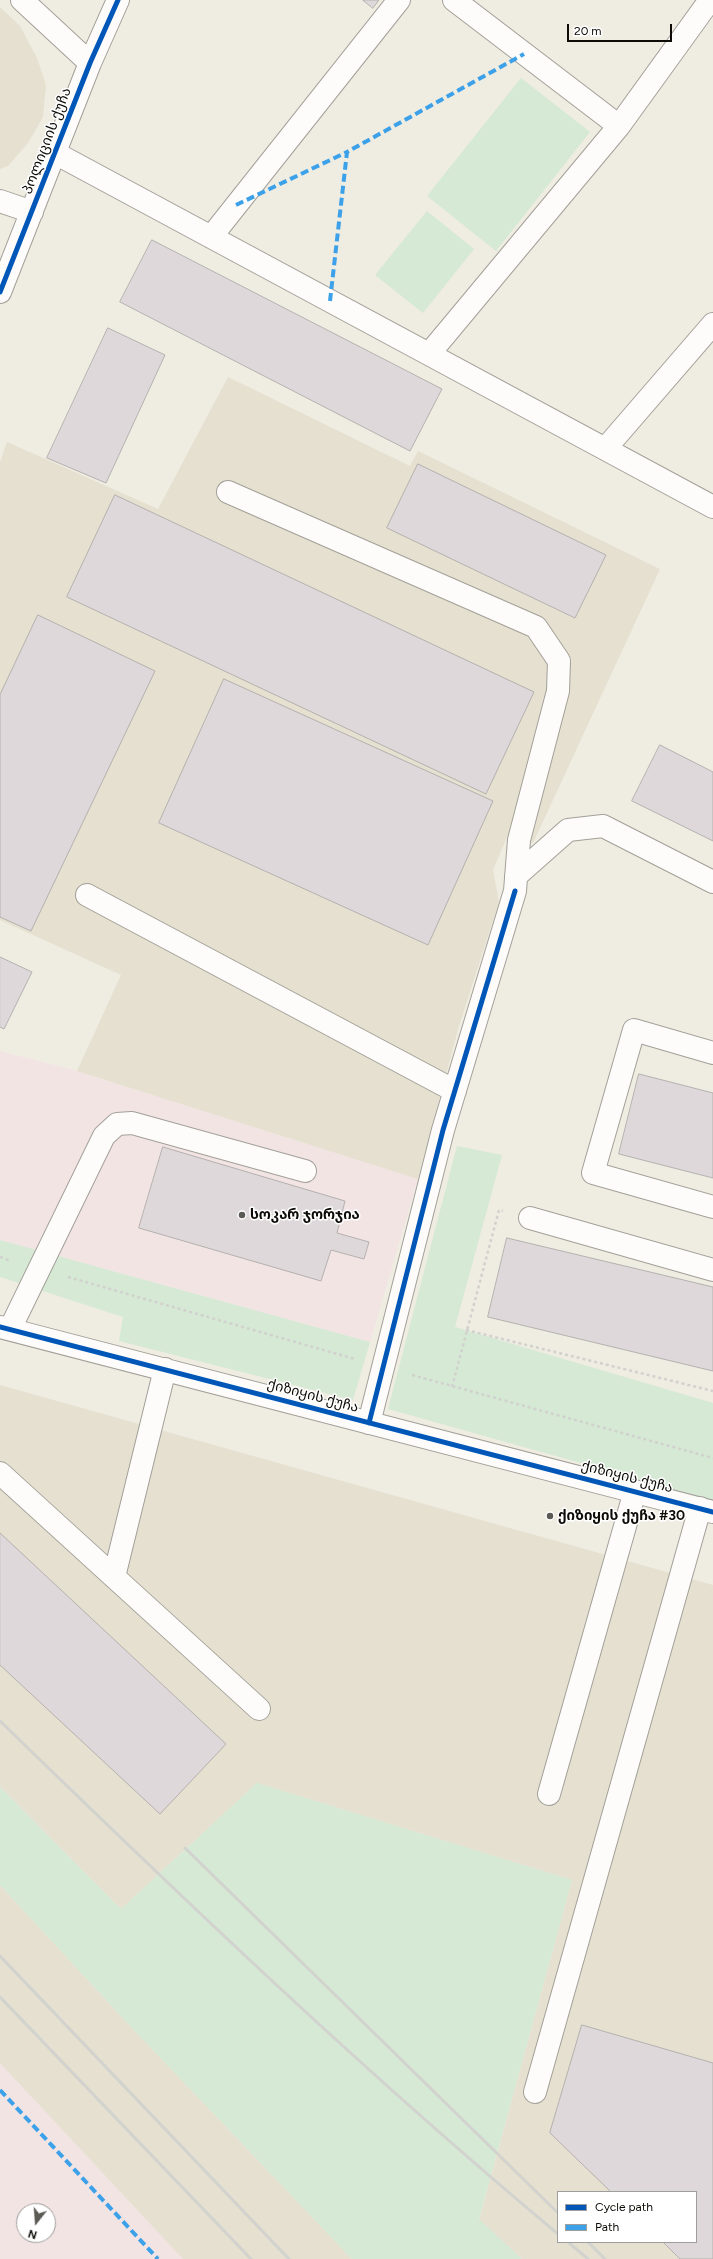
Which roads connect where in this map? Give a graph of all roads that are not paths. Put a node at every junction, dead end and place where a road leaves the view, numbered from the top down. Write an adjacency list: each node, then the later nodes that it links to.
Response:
1 (22, 0): 6 (street)
2 (118, 0): 6 (street, პოლიციის ქუჩა)
3 (399, 0): 11 (street)
4 (454, 0): 7 (street)
5 (710, 0): 7 (street)
6 (90, 63): 8 (street, პოლიციის ქუჩა)
7 (619, 126): 14 (street)
8 (55, 153): 10 (street, პოლიციის ქუჩა); 11 (street)
9 (0, 201): 10 (street)
10 (32, 212): 12 (street, პოლიციის ქუჩა)
11 (211, 237): 14 (street)
12 (0, 292)
13 (713, 324): 15 (street)
14 (429, 354): 15 (street)
15 (605, 449): 17 (street)
16 (228, 492): 19 (street)
17 (713, 507)
18 (713, 882): 19 (street)
19 (516, 884): 22 (street)
20 (87, 895): 22 (street)
21 (713, 1053): 24 (street)
22 (455, 1091): 29 (street)
23 (305, 1171): 27 (street)
24 (713, 1207)
25 (530, 1218): 26 (street)
26 (713, 1270)
27 (5, 1328): 28 (street, ქიზიყის ქუჩა)
28 (165, 1369): 29 (street, ქიზიყის ქუჩა); 33 (street)
29 (369, 1423): 31 (street, ქიზიყის ქუჩა)
30 (0, 1473): 33 (street)
31 (635, 1491): 32 (street, ქიზიყის ქუჩა); 35 (street)
32 (707, 1510): 36 (street)
33 (114, 1577): 34 (street)
34 (259, 1709)
35 (549, 1794)
36 (535, 2092)

